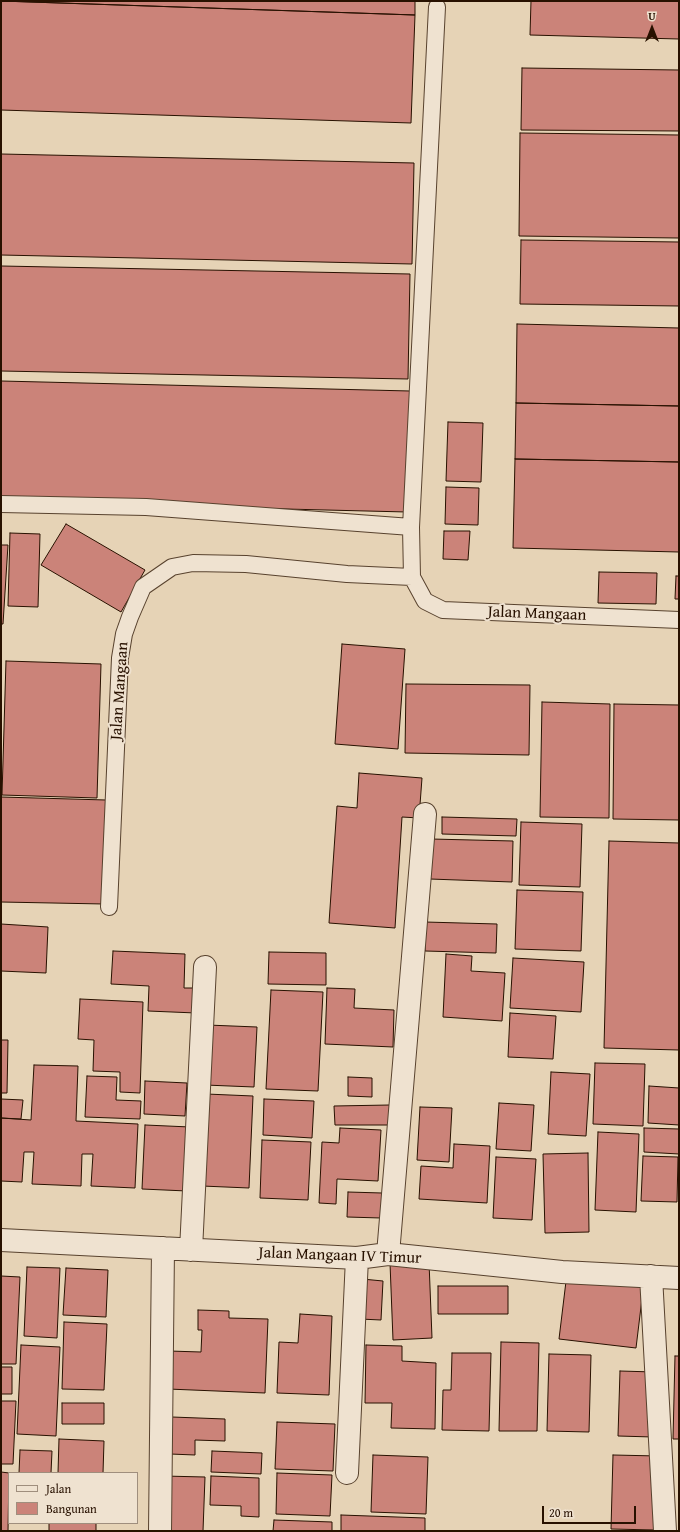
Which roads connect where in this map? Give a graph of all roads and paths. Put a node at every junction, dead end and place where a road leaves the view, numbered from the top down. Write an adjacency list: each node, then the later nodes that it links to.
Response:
1 (437, 7): 3 (lane, Jalan Mangaan)
2 (1, 504): 3 (lane)
3 (411, 527): 4 (lane, Jalan Mangaan)
4 (412, 577): 5 (lane, Jalan Mangaan); 7 (lane, Jalan Mangaan)
5 (679, 620)
6 (425, 814): 12 (street)
7 (109, 907)
8 (205, 967): 11 (street)
9 (1, 1240): 10 (street, Jalan Mangaan IV Timur)
10 (163, 1248): 11 (street, Jalan Mangaan IV Timur); 17 (street)
11 (192, 1250): 13 (street, Jalan Mangaan IV Timur)
12 (388, 1254): 13 (street, Jalan Mangaan IV Timur); 14 (street, Jalan Mangaan IV Timur)
13 (357, 1258): 16 (street)
14 (651, 1276): 15 (street, Jalan Mangaan IV Timur); 18 (street)
15 (679, 1278)
16 (347, 1473)
17 (160, 1531)
18 (666, 1531)

